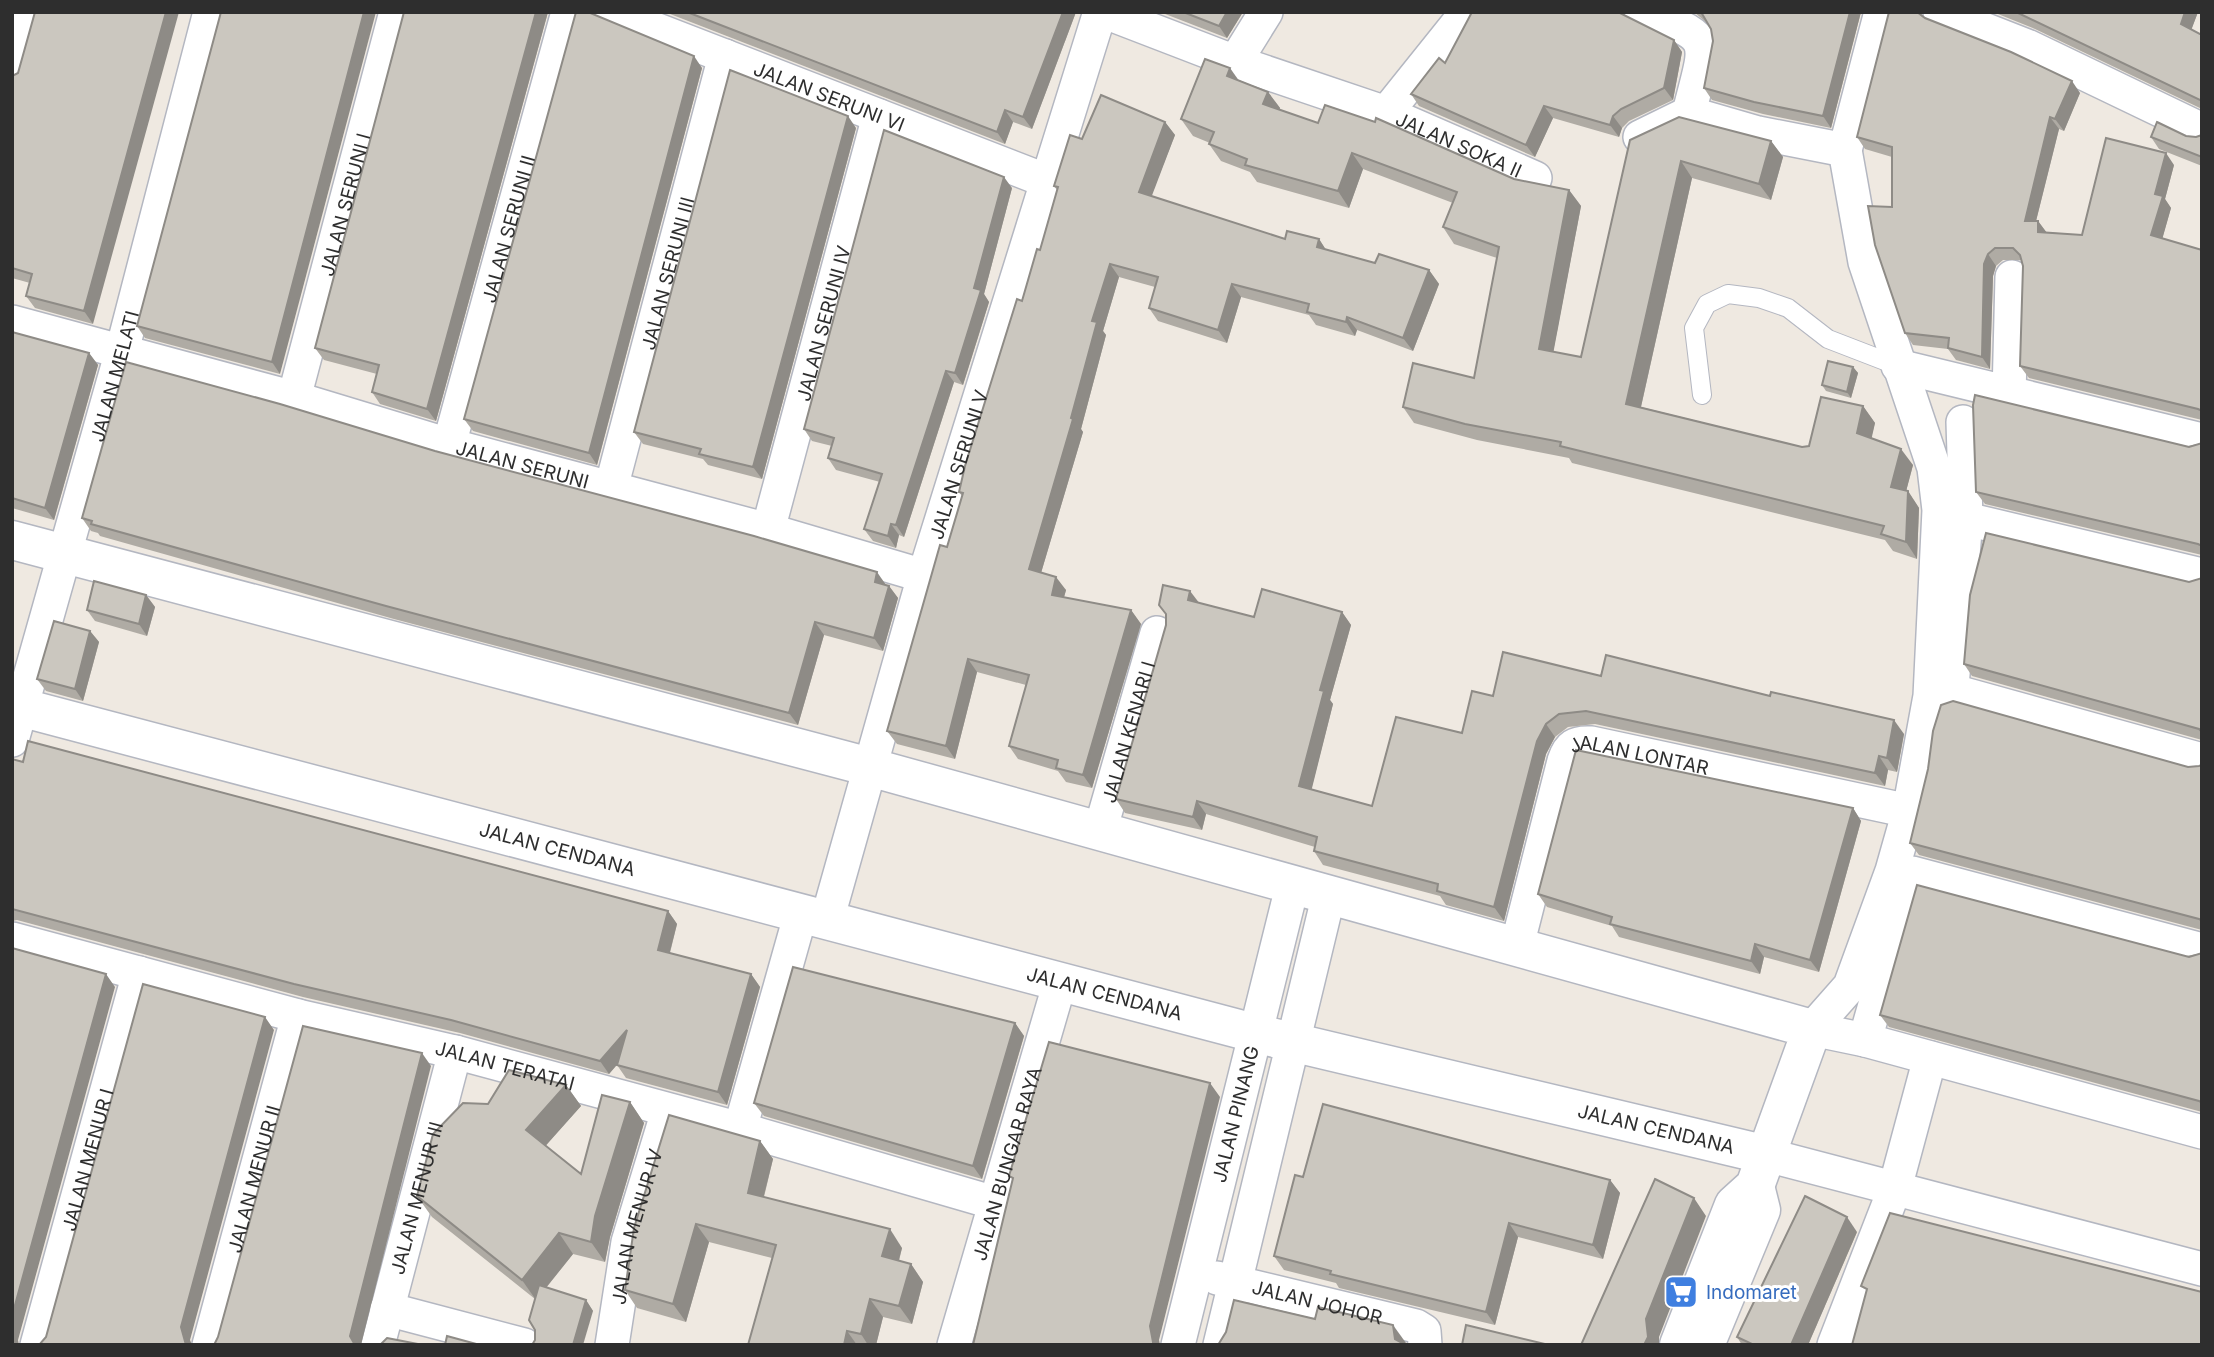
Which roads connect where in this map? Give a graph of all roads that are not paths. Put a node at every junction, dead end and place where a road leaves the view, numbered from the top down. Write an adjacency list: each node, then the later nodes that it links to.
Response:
1 (27, 12): 15 (street)
2 (210, 12): 26 (street, JALAN MELATI)
3 (396, 12): 30 (street, JALAN SERUNI I)
4 (568, 12): 33 (street, JALAN SERUNI II)
5 (611, 12): 13 (street, JALAN SERUNI VI)
6 (1087, 12): 23 (street, JALAN SERUNI V)
7 (1103, 12): 14 (street); 23 (street, JALAN SERUNI V)
8 (1266, 12): 14 (street)
9 (1467, 12): 16 (street, JALAN SOKA II)
10 (1641, 12): 17 (street)
11 (1881, 12): 21 (street)
12 (1940, 12): 19 (street)
13 (725, 56): 18 (street, JALAN SERUNI VI); 34 (street, JALAN SERUNI III)
14 (1235, 62): 16 (street)
15 (12, 73)
16 (1386, 113): 22 (street, JALAN SOKA II)
17 (1689, 113): 20 (street); 21 (street)
18 (879, 116): 23 (street, JALAN SERUNI VI); 36 (street, JALAN SERUNI IV)
19 (2202, 130)
20 (1638, 138)
21 (1844, 150): 27 (street)
22 (1535, 177)
23 (1041, 179): 39 (street, JALAN SERUNI V)
24 (2012, 277): 29 (street)
25 (12, 323): 26 (street, JALAN SERUNI)
26 (122, 351): 30 (street, JALAN SERUNI); 38 (street, JALAN MELATI)
27 (1898, 366): 28 (lane); 29 (street); 46 (street)
28 (1702, 395)
29 (2009, 395): 32 (street)
30 (294, 398): 33 (street, JALAN SERUNI)
31 (1964, 422): 35 (street)
32 (2202, 440)
33 (449, 445): 34 (street, JALAN SERUNI)
34 (611, 488): 36 (street, JALAN SERUNI)
35 (1966, 519): 40 (street); 42 (street)
36 (768, 530): 39 (street, JALAN SERUNI)
37 (12, 540): 38 (street)
38 (63, 554): 43 (street, JALAN MELATI); 45 (street)
39 (917, 574): 45 (street, JALAN SERUNI V)
40 (2202, 575)
41 (1157, 633): 47 (street, JALAN KENARI I)
42 (1953, 691): 44 (street); 48 (street)
43 (15, 717): 51 (street, JALAN CENDANA)
44 (2202, 760)
45 (862, 765): 47 (street); 51 (street, JALAN SERUNI V)
46 (1909, 811): 53 (street, JALAN LONTAR); 58 (street)
47 (1100, 831): 49 (street)
48 (1912, 873): 54 (street); 60 (street)
49 (1293, 884): 50 (street); 59 (street, JALAN PINANG)
50 (1329, 894): 53 (street); 59 (street, JALAN PINANG)
51 (813, 916): 56 (street, JALAN CENDANA); 64 (street, JALAN SERUNI V)
52 (12, 939): 55 (street, JALAN TERATAI)
53 (1517, 946): 58 (street)
54 (2202, 950)
55 (139, 973): 57 (street, JALAN TERATAI); 76 (street, JALAN MENUR I)
56 (1060, 982): 59 (street, JALAN CENDANA); 70 (street, JALAN BUNGAR RAYA)
57 (298, 1016): 61 (street, JALAN TERATAI); 77 (street, JALAN MENUR II)
58 (1812, 1030): 60 (street); 68 (street)
59 (1276, 1038): 66 (street, JALAN PINANG); 67 (street, JALAN PINANG); 68 (street, JALAN CENDANA)
60 (1866, 1040): 62 (street)
61 (455, 1052): 63 (street, JALAN TERATAI); 74 (street, JALAN MENUR III)
62 (1930, 1058): 65 (street); 69 (street)
63 (668, 1111): 64 (street, JALAN TERATAI); 80 (street, JALAN MENUR IV)
64 (740, 1129): 70 (street, JALAN TERATAI)
65 (2202, 1132)
66 (1227, 1153): 67 (street); 72 (street, JALAN PINANG)
67 (1265, 1164): 73 (street, JALAN PINANG)
68 (1761, 1170): 69 (street, JALAN CENDANA); 85 (street); 86 (street)
69 (1895, 1188): 71 (street, JALAN CENDANA); 87 (street)
70 (995, 1203): 81 (street, JALAN BUNGAR RAYA)
71 (2202, 1269)
72 (1197, 1273): 73 (street, JALAN JOHOR); 82 (street, JALAN PINANG)
73 (1236, 1284): 83 (street, JALAN PINANG); 84 (street, JALAN JOHOR)
74 (387, 1309): 75 (street); 78 (street, JALAN MENUR III)
75 (452, 1336): 79 (street)
76 (37, 1345)
77 (209, 1345)
78 (378, 1345)
79 (524, 1345)
80 (612, 1345)
81 (954, 1345)
82 (1178, 1345)
83 (1220, 1345)
84 (1425, 1345)
85 (1679, 1345)
86 (1705, 1345)
87 (1834, 1345)

